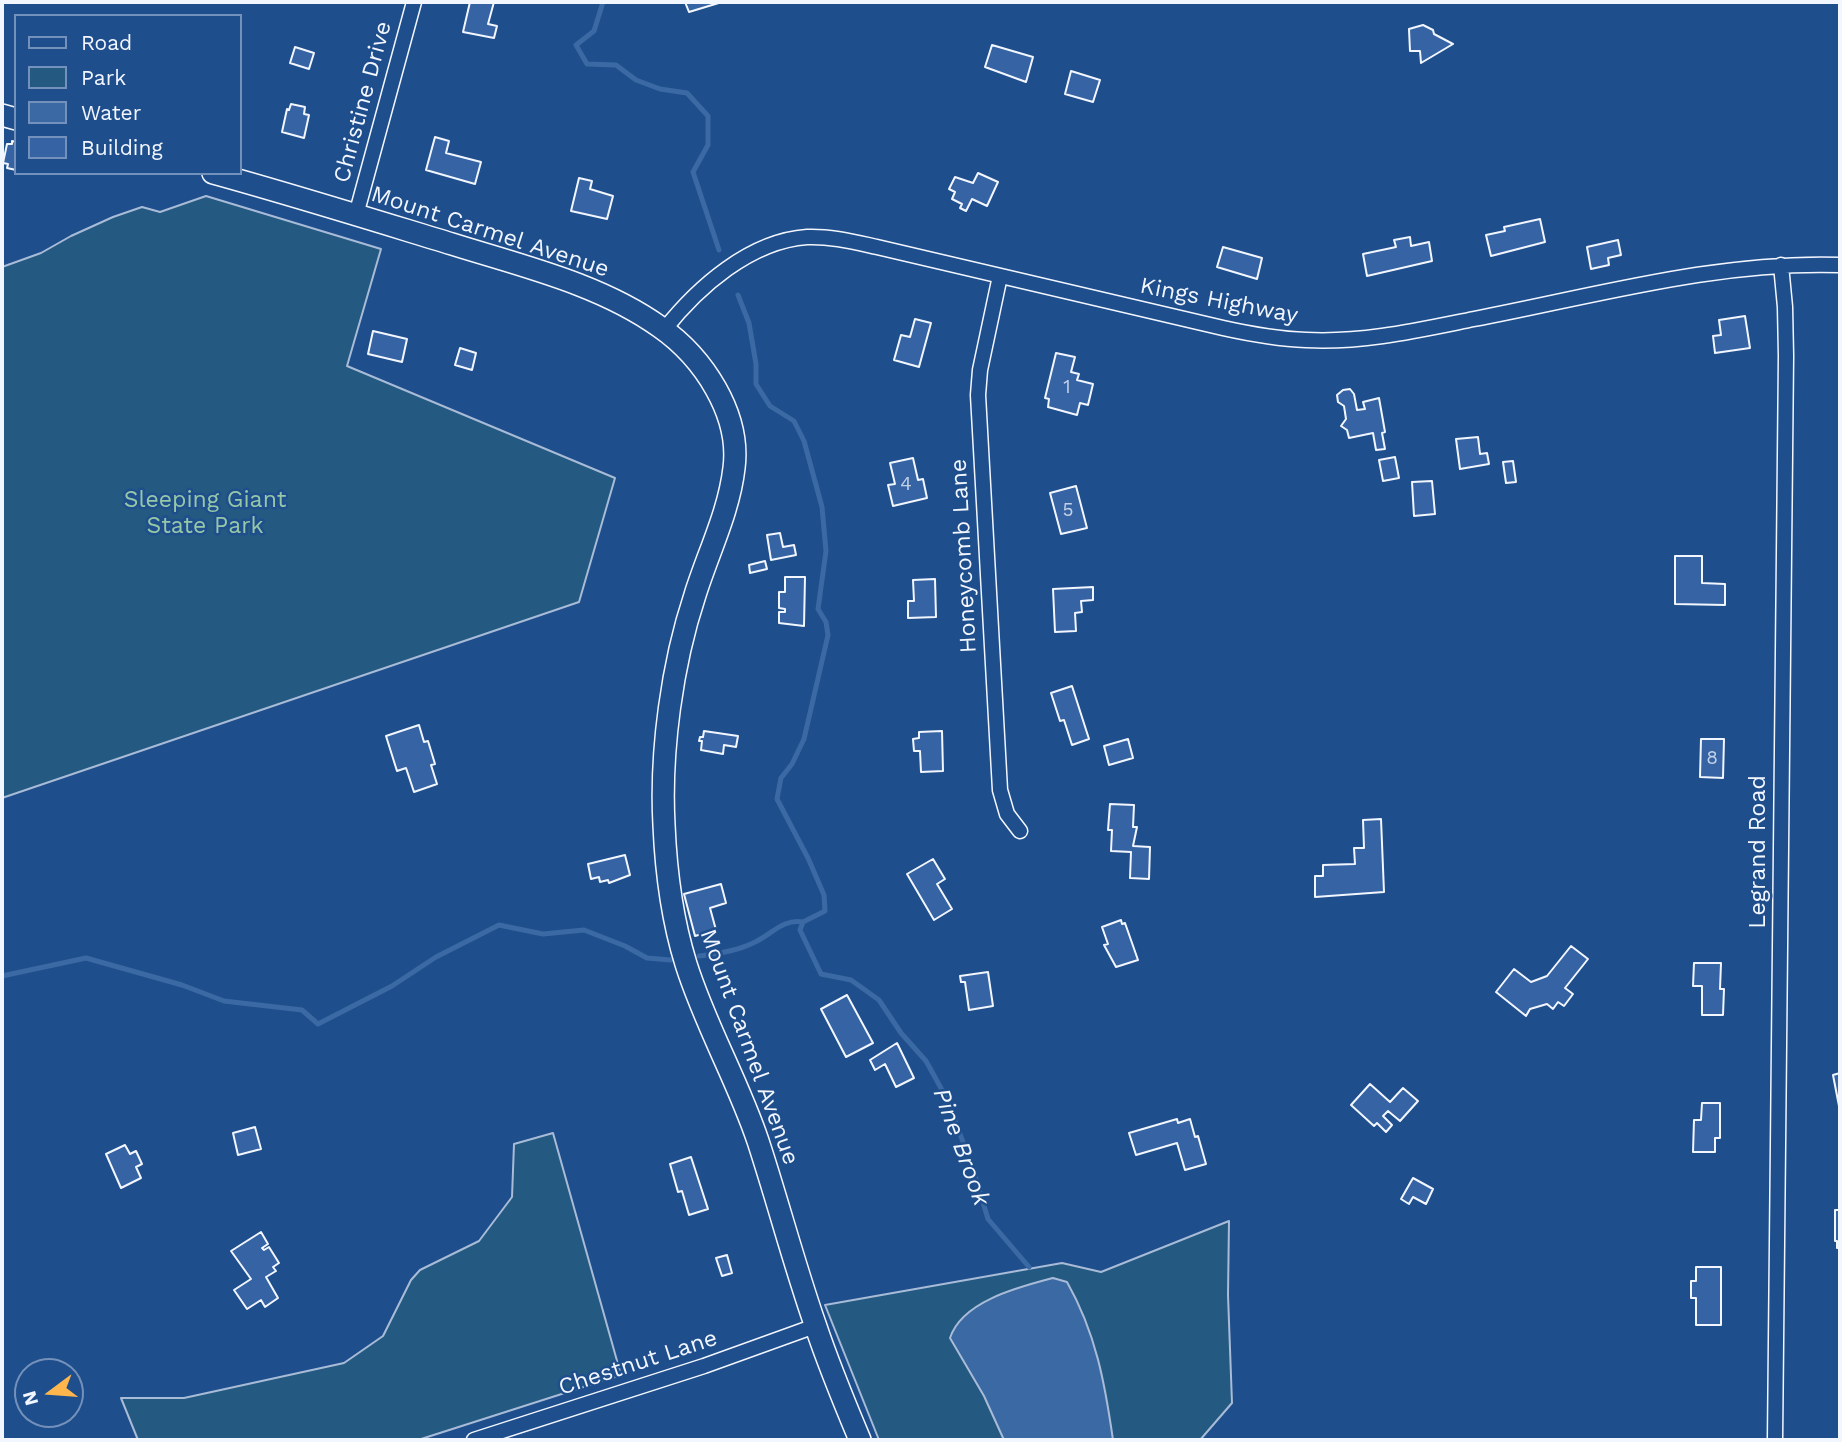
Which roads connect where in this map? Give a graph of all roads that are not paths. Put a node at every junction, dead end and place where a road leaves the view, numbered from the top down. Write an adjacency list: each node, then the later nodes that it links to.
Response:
1 (414, 2): 3 (street, Christine Drive)
2 (220, 175): 3 (main road, Mount Carmel Avenue)
3 (356, 215): 7 (main road, Mount Carmel Avenue)
4 (1781, 265): 5 (street, Kings Highway); 6 (street, Kings Highway); 12 (street, Legrand Road)
5 (1840, 265)
6 (1000, 276): 7 (street, Kings Highway); 8 (street, Honeycomb Lane)
7 (664, 330): 9 (main road, Mount Carmel Avenue)
8 (1020, 831)
9 (815, 1326): 10 (street, Chestnut Lane); 11 (main road, Mount Carmel Avenue)
10 (474, 1440)
11 (860, 1440)
12 (1775, 1440)

